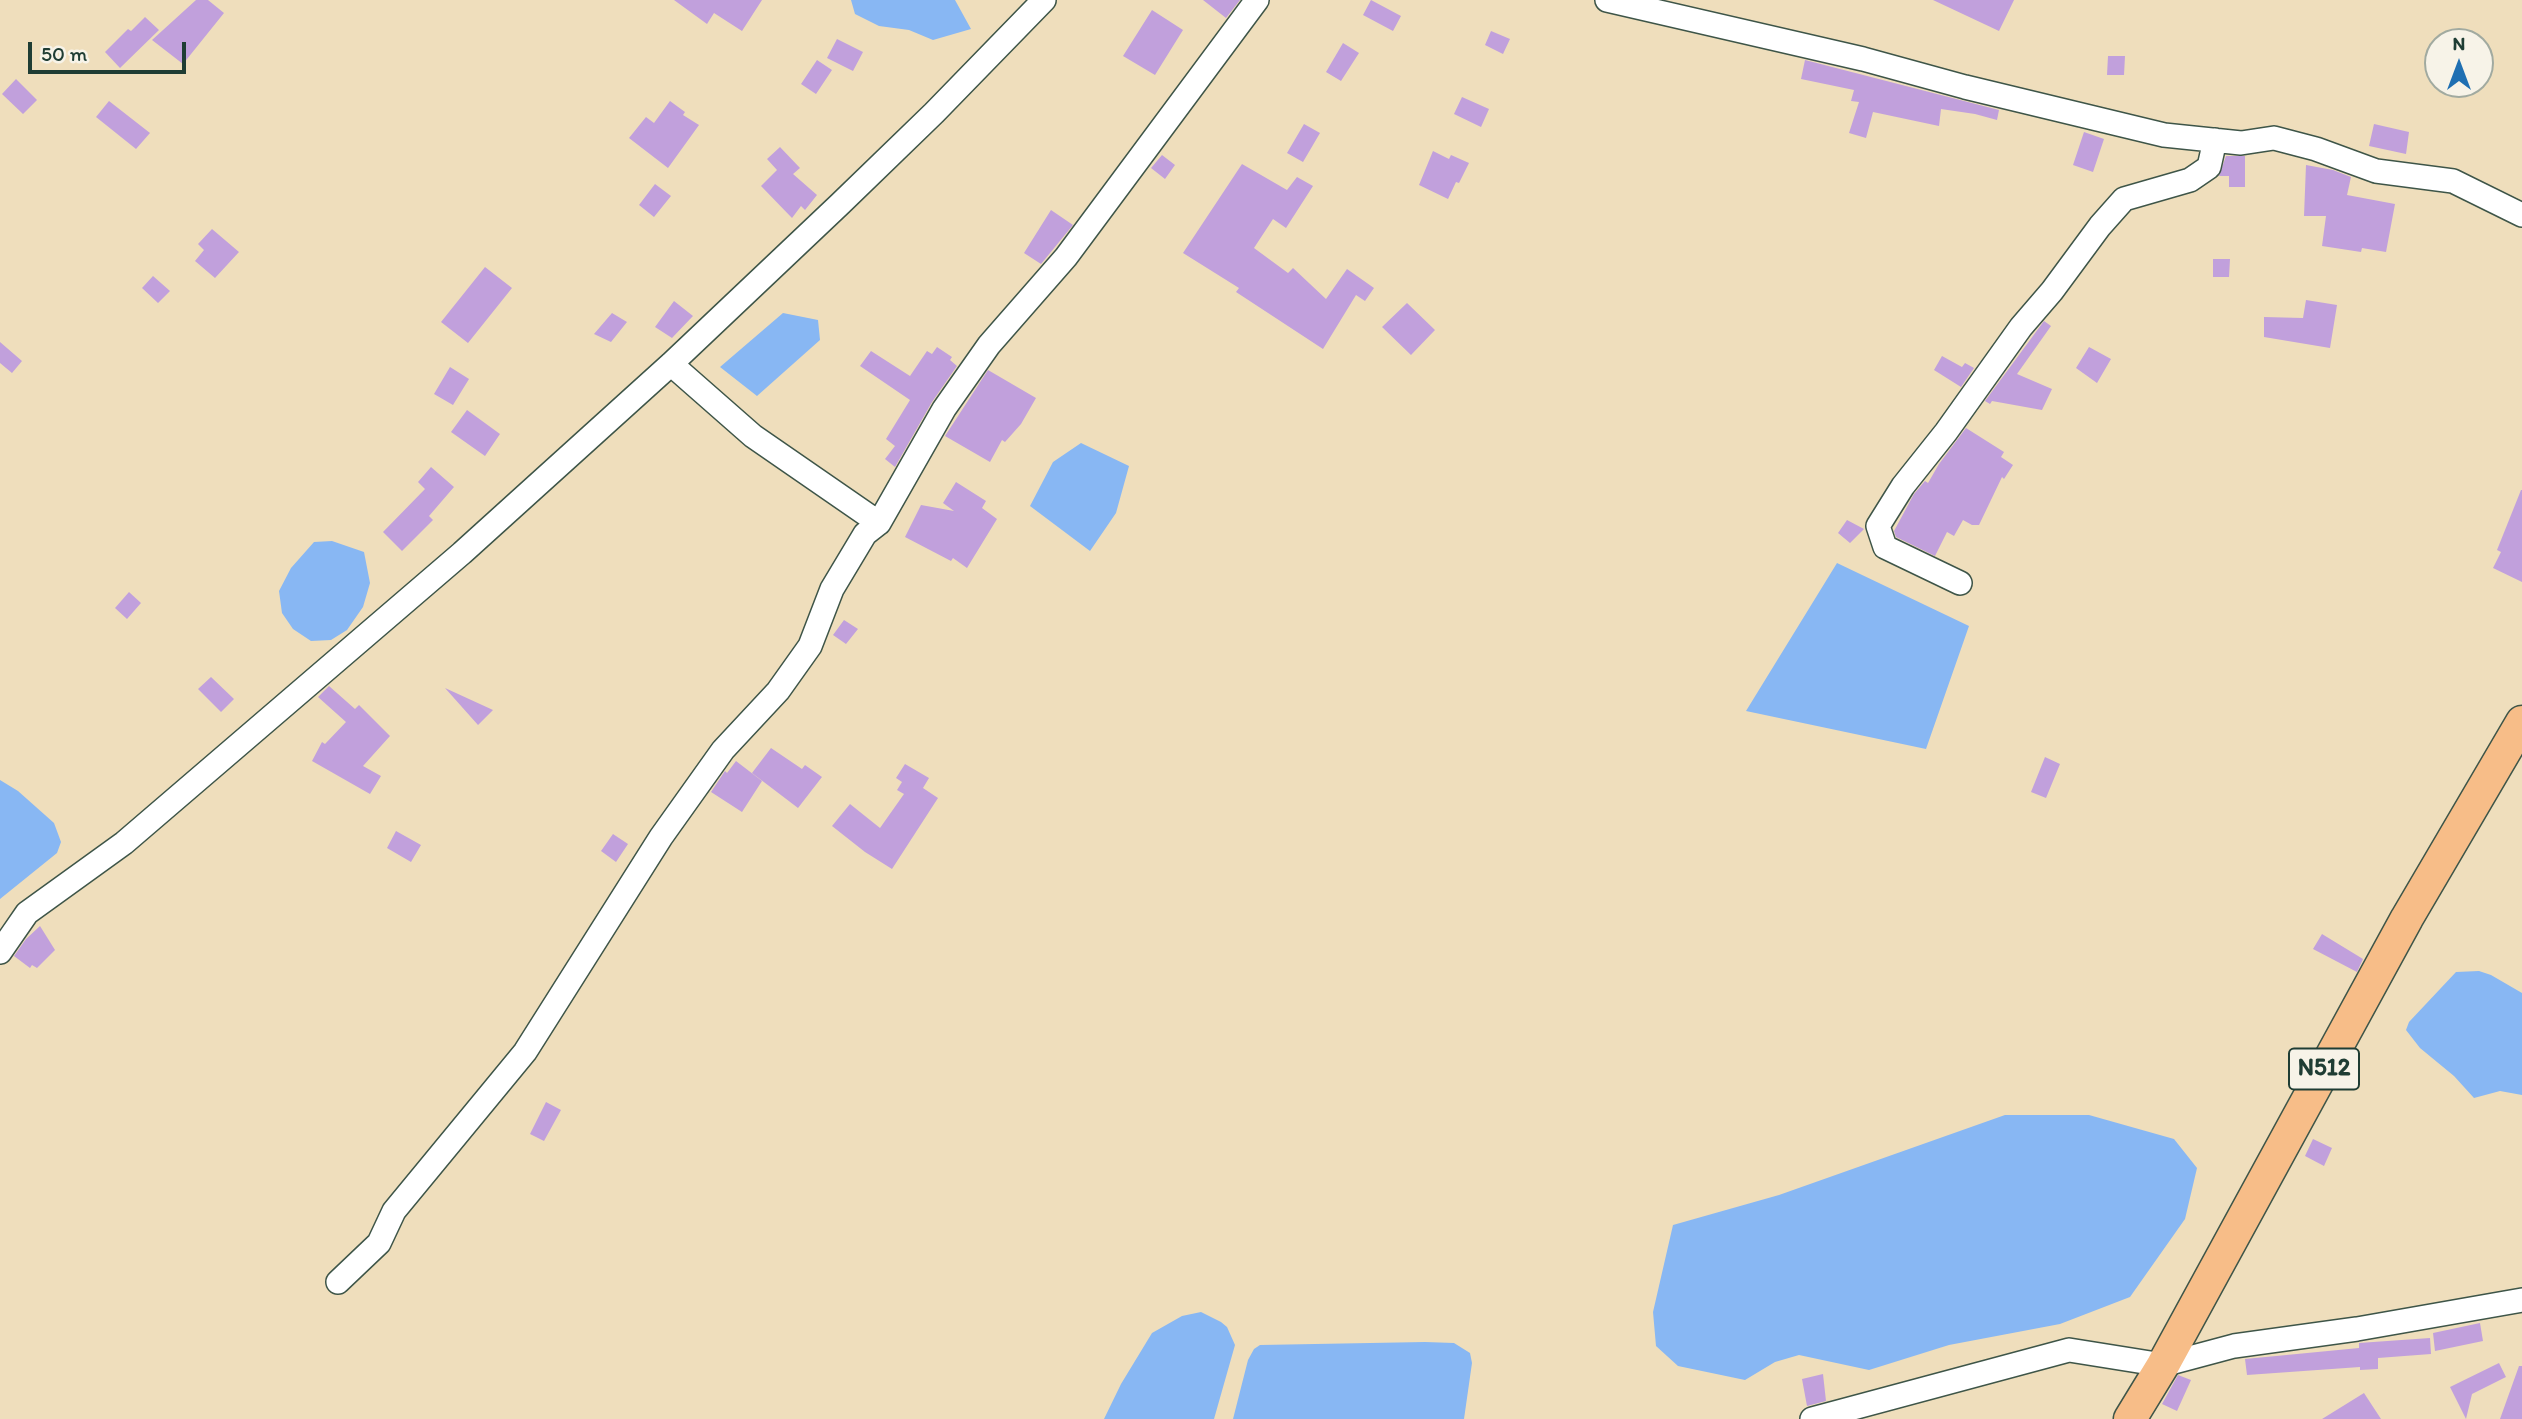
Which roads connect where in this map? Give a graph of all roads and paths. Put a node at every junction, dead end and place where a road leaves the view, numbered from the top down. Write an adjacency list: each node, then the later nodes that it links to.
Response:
1 (1044, 0): 6 (street)
2 (1257, 0): 7 (street)
3 (1608, 0): 4 (street)
4 (2215, 140): 5 (street); 8 (street)
5 (2522, 215)
6 (671, 364): 7 (street); 10 (street)
7 (879, 523): 11 (street)
8 (1960, 583)
9 (2522, 722): 13 (highway, N512)
10 (0, 952)
11 (338, 1282)
12 (2522, 1300): 13 (street)
13 (2163, 1365): 14 (street); 15 (highway, N512)
14 (1812, 1419)
15 (2130, 1419)

